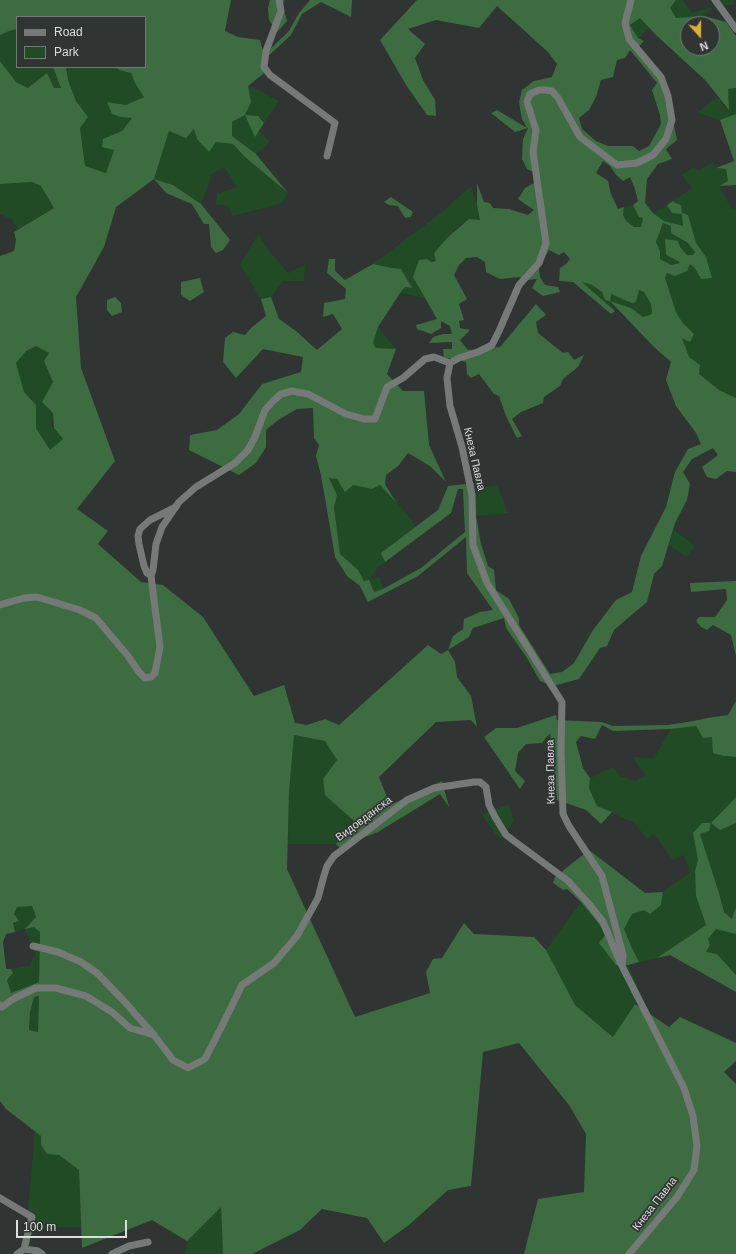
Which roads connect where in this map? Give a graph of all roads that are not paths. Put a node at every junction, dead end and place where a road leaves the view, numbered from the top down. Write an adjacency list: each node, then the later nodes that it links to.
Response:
1 (279, 0): 5 (street)
2 (631, 0): 6 (street)
3 (715, 0): 4 (street)
4 (736, 29)
5 (327, 156)
6 (450, 363): 7 (street); 11 (street, Кнеза Павла)
7 (176, 507): 8 (street); 8 (street)
8 (151, 576): 9 (street)
9 (0, 605)
10 (33, 946): 13 (street, Видовданска)
11 (622, 966): 13 (street, Видовданска); 20 (street, Кнеза Павла)
12 (0, 1006): 13 (street)
13 (154, 1035)
14 (0, 1198): 16 (street)
15 (148, 1242): 19 (street)
16 (24, 1249): 17 (street); 18 (street)
17 (17, 1254)
18 (42, 1254)
19 (112, 1254)
20 (630, 1254)

